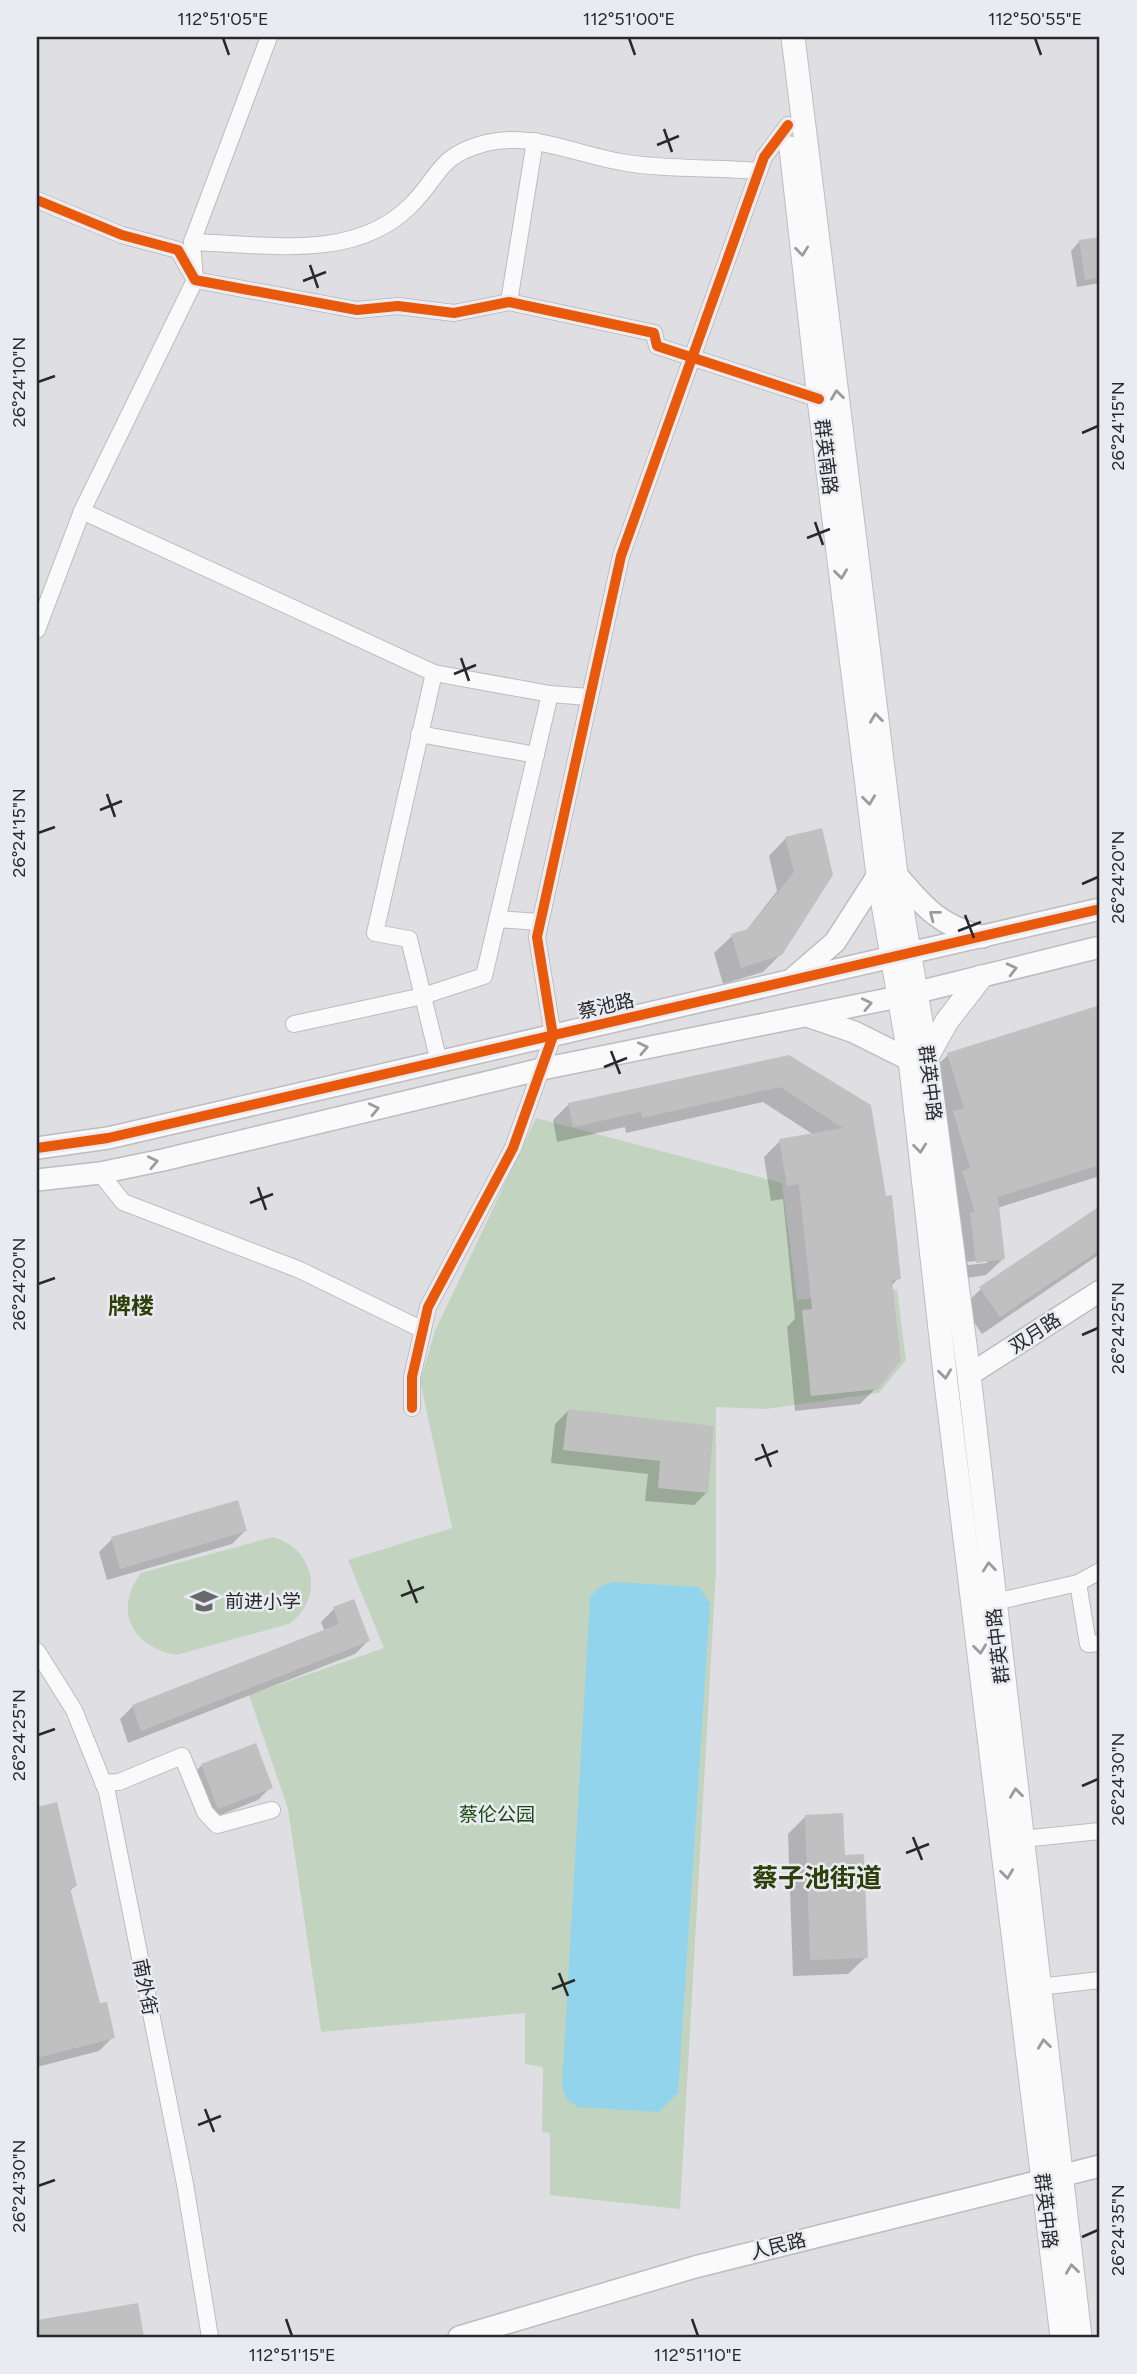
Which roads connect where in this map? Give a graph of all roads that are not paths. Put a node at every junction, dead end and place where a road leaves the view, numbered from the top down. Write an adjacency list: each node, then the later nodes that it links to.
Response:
1 (269, 37): 8 (street)
2 (778, 37): 4 (main road, 群英南路)
3 (793, 37): 20 (main road, 群英南路, one-way to 3)
4 (788, 125): 6 (street); 12 (main road, 群英南路, one-way to 12)
5 (536, 141): 6 (street); 8 (street); 10 (street)
6 (759, 171): 11 (street)
7 (37, 200): 9 (street)
8 (192, 242): 9 (street)
9 (195, 280): 10 (street); 13 (street)
10 (509, 302): 11 (street)
11 (693, 356): 12 (street); 17 (street)
12 (818, 399): 20 (main road, 群英南路, one-way to 20)
13 (82, 511): 14 (street); 15 (street)
14 (37, 630)
15 (434, 673): 16 (street); 18 (street)
16 (550, 694): 17 (street); 19 (street)
17 (589, 697): 23 (street)
18 (419, 734): 19 (street); 30 (street)
19 (536, 755): 22 (street)
20 (887, 874): 24 (street, one-way to 20); 26 (main road, 群英南路); 28 (street)
21 (1100, 909): 24 (street, 蔡池路)
22 (497, 919): 23 (street); 30 (street)
23 (540, 922): 33 (street)
24 (985, 937): 26 (street, 蔡池路)
25 (1100, 947): 27 (street, one-way to 25)
26 (900, 958): 28 (street, 蔡池路); 29 (main road, 群英中路)
27 (981, 977): 29 (street); 34 (main road)
28 (788, 983): 33 (street, 蔡池路)
29 (906, 995): 31 (street, one-way to 29); 34 (main road, 群英中路)
30 (423, 996): 32 (street); 35 (street)
31 (805, 1015): 34 (street); 36 (street, one-way to 31)
32 (294, 1024)
33 (553, 1036): 35 (street, 蔡池路); 36 (street)
34 (919, 1059): 42 (main road, 群英中路); 46 (main road, 群英中路, one-way to 46)
35 (439, 1062): 37 (street, 蔡池路)
36 (542, 1069): 38 (street, one-way to 36); 41 (street)
37 (37, 1148)
38 (100, 1173): 39 (street); 41 (street)
39 (37, 1180)
40 (1100, 1291): 42 (street, 双月路)
41 (423, 1330): 43 (street)
42 (969, 1375): 46 (main road, 群英中路, one-way to 42)
43 (412, 1408)
44 (1100, 1571): 45 (street)
45 (1078, 1583): 46 (street); 47 (street)
46 (984, 1604): 52 (main road, 群英中路)
47 (1100, 1643)
48 (37, 1651): 49 (street, 南外街)
49 (103, 1783): 50 (street); 58 (street, 南外街)
50 (272, 1810)
51 (1100, 1831): 52 (street)
52 (1012, 1840): 54 (main road, 群英中路)
53 (1100, 1980): 54 (street)
54 (1029, 1988): 57 (main road, 群英中路)
55 (1100, 2166): 57 (street, 人民路)
56 (1100, 2176): 57 (street, 人民路)
57 (1052, 2183): 59 (street, 人民路); 60 (street, 人民路); 61 (main road, 群英中路); 62 (main road, 群英中路, one-way to 57)
58 (210, 2337)
59 (459, 2337)
60 (498, 2337)
61 (1062, 2337)
62 (1080, 2337)

